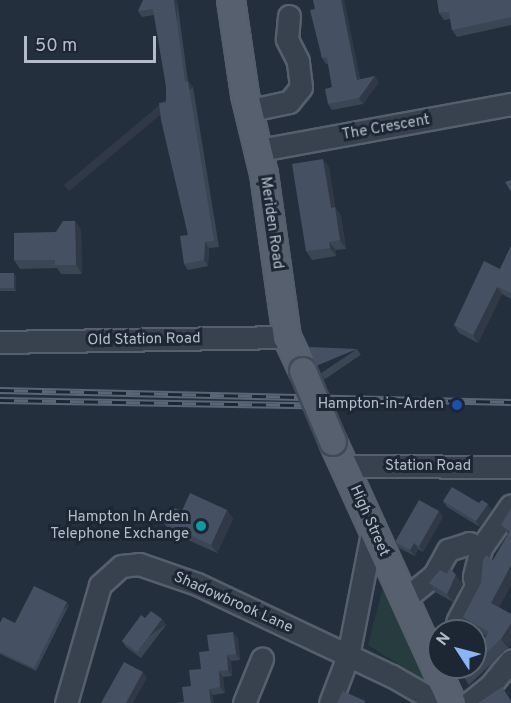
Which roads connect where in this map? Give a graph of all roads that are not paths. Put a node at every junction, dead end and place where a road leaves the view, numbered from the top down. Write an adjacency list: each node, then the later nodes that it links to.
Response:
1 (231, 0): 4 (main road, Meriden Road)
2 (289, 16): 4 (street)
3 (511, 104): 5 (street, The Crescent)
4 (251, 110): 5 (main road, Meriden Road)
5 (260, 150): 6 (main road, Meriden Road)
6 (287, 337): 7 (street, Old Station Road); 8 (main road, High Street, bridge)
7 (0, 342)
8 (344, 466): 9 (street, Station Road); 11 (main road, High Street)
9 (511, 467)
10 (511, 505): 12 (street)
11 (372, 533): 15 (main road, High Street); 17 (street)
12 (481, 548): 13 (street); 14 (street)
13 (443, 563): 14 (street); 15 (street)
14 (474, 577): 16 (street)
15 (407, 597): 24 (main road, High Street)
16 (458, 619)
17 (348, 656): 20 (street, Shadowbrook Lane); 22 (street); 23 (street, Shadowbrook Lane)
18 (262, 659): 21 (street)
19 (511, 660): 25 (street)
20 (66, 703)
21 (244, 703)
22 (330, 703)
23 (439, 703)
24 (452, 703)
25 (468, 703)

